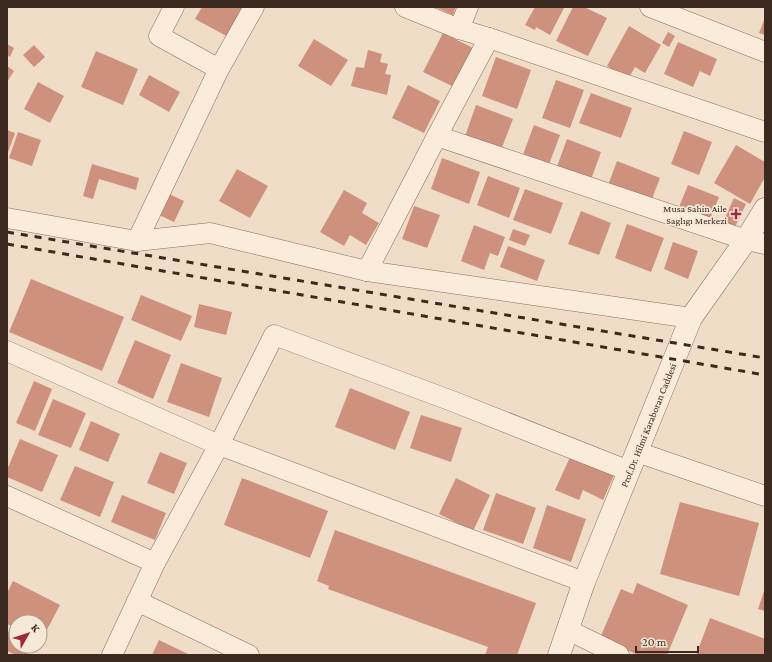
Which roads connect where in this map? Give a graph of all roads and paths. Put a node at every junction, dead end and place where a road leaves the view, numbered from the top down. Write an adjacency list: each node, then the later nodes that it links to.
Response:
1 (174, 7): 9 (street)
2 (254, 7): 9 (street)
3 (405, 7): 6 (street)
4 (468, 7): 6 (street)
5 (650, 7): 8 (street)
6 (459, 29): 7 (street)
7 (490, 38): 10 (street); 11 (street)
8 (765, 52)
9 (219, 68): 14 (street)
10 (765, 132)
11 (437, 136): 15 (street); 16 (street)
12 (765, 210): 15 (street, Prof.Dr. Hilmi Karaboran Caddesi)
13 (7, 218): 14 (street)
14 (137, 241): 16 (street)
15 (755, 242): 17 (street, Prof.Dr. Hilmi Karaboran Caddesi)
16 (367, 271): 17 (street)
17 (691, 318): 20 (street, Prof.Dr. Hilmi Karaboran Caddesi)
18 (7, 351): 19 (street)
19 (219, 445): 20 (street); 23 (street); 24 (street)
20 (633, 461): 22 (street); 24 (street, Prof.Dr. Hilmi Karaboran Caddesi)
21 (7, 496): 23 (street)
22 (765, 496)
23 (155, 563): 25 (street)
24 (584, 582): 26 (street, Prof.Dr. Hilmi Karaboran Caddesi)
25 (137, 601): 27 (street); 28 (street)
26 (568, 630): 29 (street, Prof.Dr. Hilmi Karaboran Caddesi); 30 (street)
27 (112, 655)
28 (249, 655)
29 (559, 655)
30 (619, 655)

